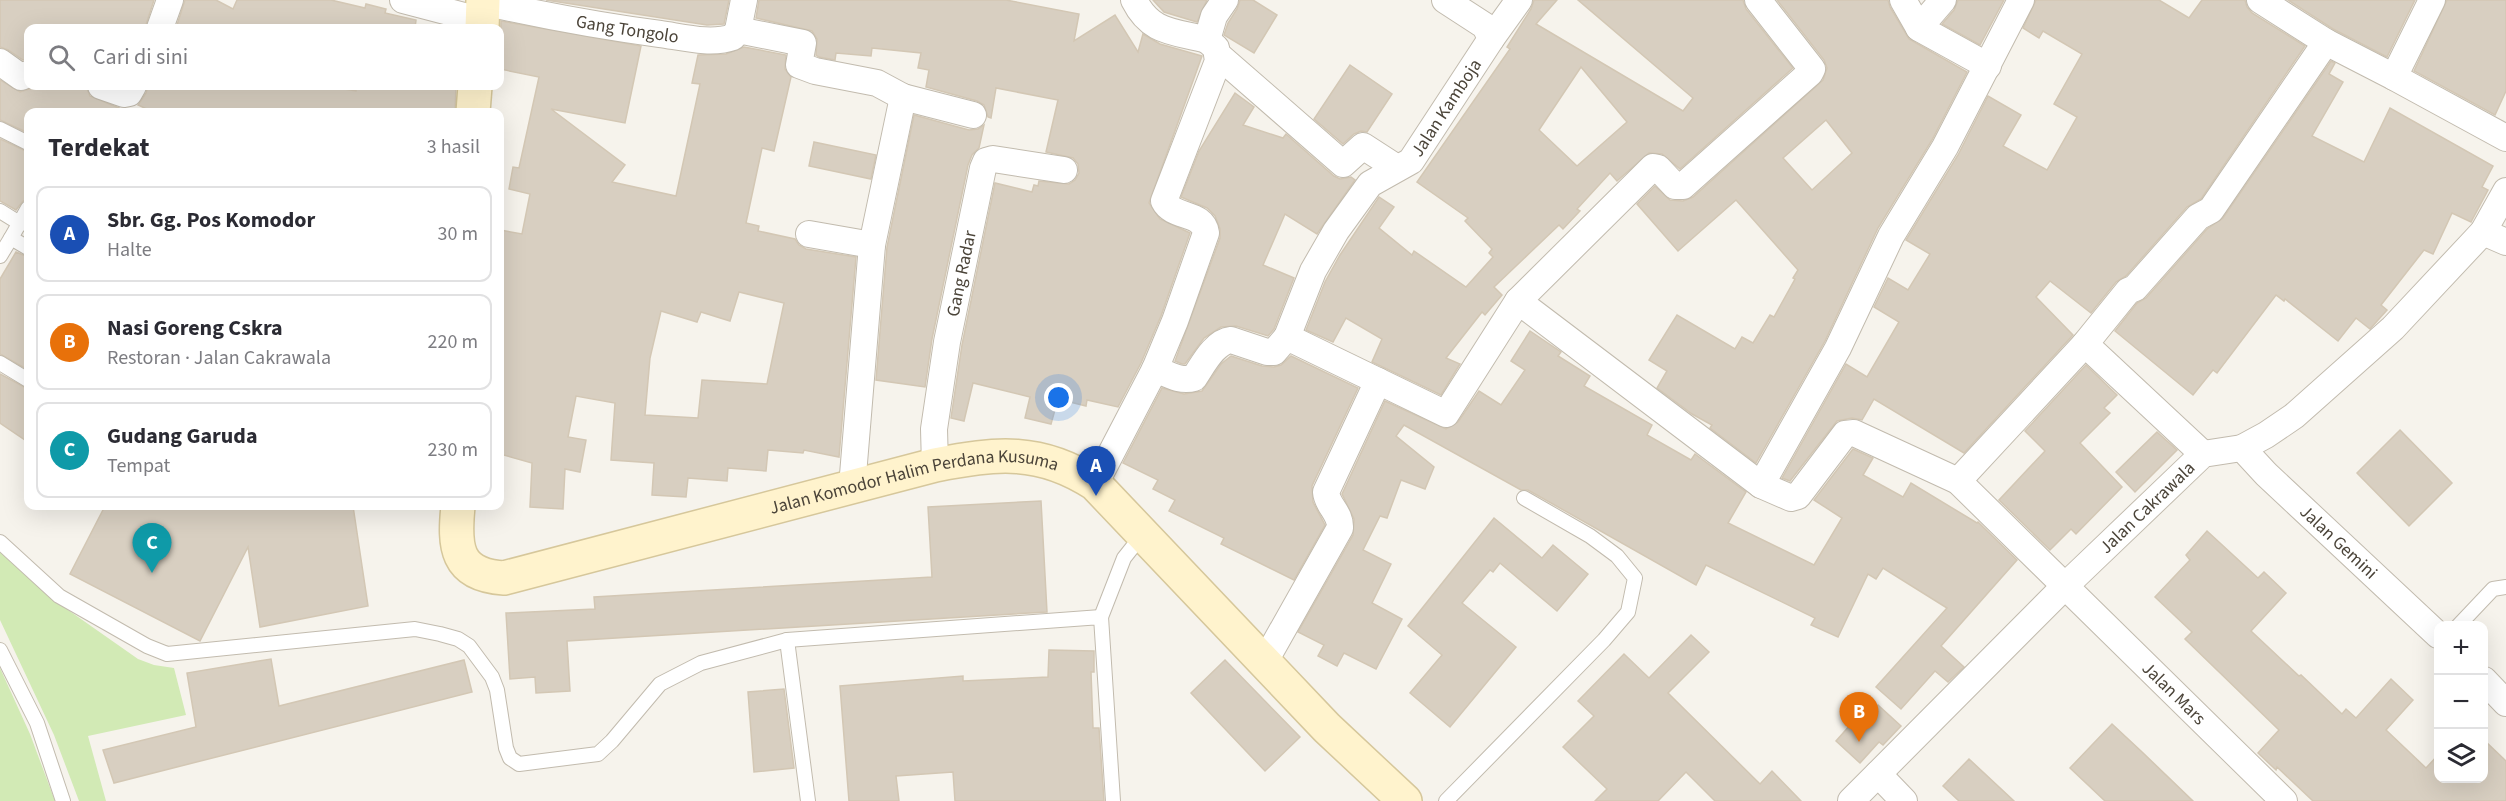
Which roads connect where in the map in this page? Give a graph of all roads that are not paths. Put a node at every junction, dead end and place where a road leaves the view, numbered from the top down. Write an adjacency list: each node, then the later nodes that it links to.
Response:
1 (170, 0): 15 (street)
2 (403, 0): 14 (street, Gang Tongolo)
3 (744, 0): 17 (street)
4 (1134, 0): 20 (street)
5 (1224, 0): 20 (street)
6 (1445, 0): 18 (street, Jalan Kamboja)
7 (1519, 0): 18 (street)
8 (1758, 0): 46 (street)
9 (1903, 0): 16 (street)
10 (1943, 0): 16 (street)
11 (2021, 0): 22 (street)
12 (2260, 0): 19 (street)
13 (2432, 0): 24 (street)
14 (483, 13): 17 (street, Gang Tongolo)
15 (161, 24)
16 (1919, 28): 22 (street)
17 (738, 30): 28 (street)
18 (1491, 39): 34 (street, Jalan Kamboja)
19 (2326, 42): 24 (street); 48 (street)
20 (1213, 48): 34 (street); 50 (street)
21 (0, 62): 23 (street)
22 (1988, 66): 58 (street)
23 (24, 76)
24 (2394, 76): 32 (street)
25 (112, 90): 26 (street)
26 (131, 90)
27 (475, 90): 29 (street)
28 (903, 97): 30 (street); 43 (street)
29 (473, 108)
30 (973, 115)
31 (0, 129): 33 (lane)
32 (2506, 138)
33 (24, 141)
34 (1397, 168): 47 (street, Jalan Kamboja)
35 (1064, 170): 55 (street, Gang Radar)
36 (2506, 191): 41 (street, Jalan Cakrawala)
37 (0, 212): 39 (lane)
38 (24, 217): 39 (lane)
39 (21, 224): 42 (lane)
40 (809, 234): 43 (street)
41 (2494, 237): 53 (street, Jalan Cakrawala)
42 (11, 238): 44 (lane); 45 (lane)
43 (873, 245): 59 (street)
44 (24, 246)
45 (0, 256)
46 (1518, 301): 52 (street); 58 (street)
47 (1287, 337): 50 (street); 52 (street)
48 (2085, 344): 54 (street); 56 (street)
49 (0, 363): 51 (lane)
50 (1155, 369): 57 (street)
51 (24, 378)
52 (1378, 381): 71 (street)
53 (2242, 448): 54 (street, Jalan Cakrawala); 68 (street, Jalan Gemini)
54 (2203, 454): 64 (street, Jalan Cakrawala)
55 (935, 465): 57 (street, Jalan Komodor Halim Perdana Kusuma); 59 (street, Jalan Komodor Halim Perdana Kusuma)
56 (1958, 481): 58 (street, Jalan Mars); 64 (street, Jalan Mars)
57 (1095, 484): 62 (street, Jalan Komodor Halim Perdana Kusuma)
58 (1761, 485)
59 (852, 487): 61 (street, Jalan Komodor Halim Perdana Kusuma)
60 (1524, 498): 79 (lane)
61 (458, 510)
62 (1143, 533): 66 (lane); 71 (street, Jalan Komodor Halim Perdana Kusuma)
63 (0, 542): 69 (lane)
64 (2065, 586): 74 (street, Jalan Cakrawala); 82 (street, Jalan Mars)
65 (2506, 587): 67 (lane)
66 (1101, 617): 69 (lane); 77 (lane)
67 (2463, 621)
68 (2434, 630)
69 (787, 640): 76 (lane)
70 (0, 650): 75 (lane)
71 (1265, 661): 78 (street, Jalan Komodor Halim Perdana Kusuma)
72 (2488, 684): 73 (street)
73 (2506, 703)
74 (1878, 774): 80 (street, Jalan Cakrawala); 81 (street)
75 (63, 801)
76 (808, 801)
77 (1113, 801)
78 (1405, 801)
79 (1446, 801)
80 (1851, 801)
81 (1904, 801)
82 (2284, 801)

